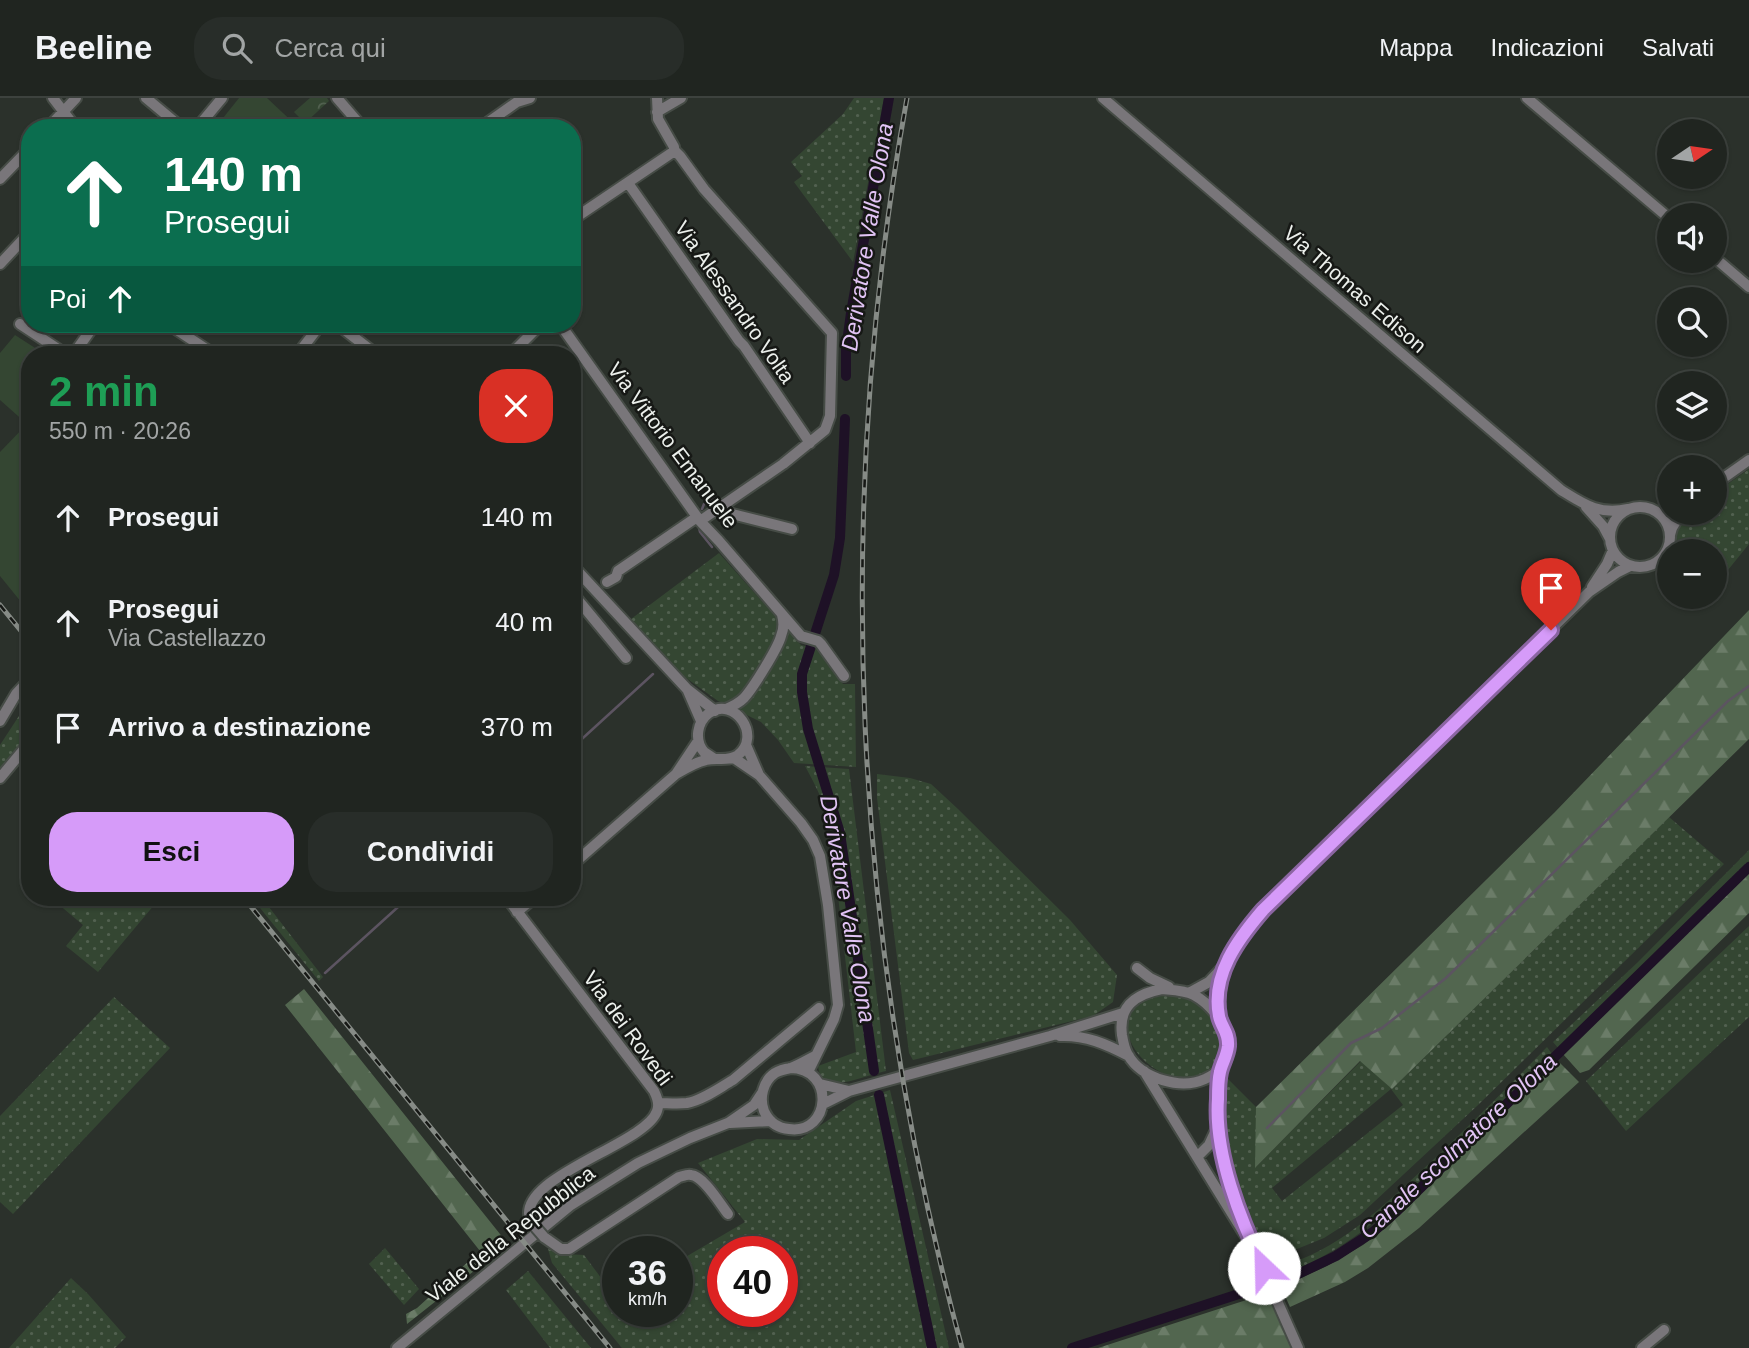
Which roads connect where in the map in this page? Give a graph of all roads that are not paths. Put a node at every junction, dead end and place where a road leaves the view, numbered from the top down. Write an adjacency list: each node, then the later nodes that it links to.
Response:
1 (53, 98): 11 (street)
2 (76, 98): 11 (street)
3 (147, 98): 15 (street)
4 (222, 98): 16 (street)
5 (337, 98): 17 (street)
6 (530, 98): 18 (street)
7 (657, 98): 12 (street)
8 (681, 98): 12 (street)
9 (1103, 98): 41 (street, Via Thomas Edison)
10 (1527, 98): 23 (street)
11 (63, 112): 13 (street); 14 (street)
12 (657, 112): 19 (street)
13 (56, 119)
14 (69, 119)
15 (172, 119)
16 (204, 119)
17 (355, 119)
18 (493, 119)
19 (674, 150): 22 (street); 38 (street)
20 (21, 157): 21 (street)
21 (0, 179)
22 (628, 183): 24 (street); 38 (street, Via Alessandro Volta)
23 (1657, 208)
24 (581, 214)
25 (21, 242): 26 (street)
26 (0, 264)
27 (1727, 268): 28 (street)
28 (1749, 287)
29 (34, 333): 33 (street)
30 (182, 333): 34 (street)
31 (349, 333): 35 (street)
32 (532, 333): 36 (street)
33 (53, 346)
34 (201, 346)
35 (365, 346)
36 (519, 346)
37 (581, 354): 45 (street, Via Vittorio Emanuele)
38 (810, 443): 43 (street)
39 (1749, 460): 40 (street)
40 (1727, 476)
41 (1584, 505): 42 (street, Via Thomas Edison); 49 (street, Via Thomas Edison)
42 (1628, 509): 44 (street); 49 (street)
43 (716, 510): 45 (street); 47 (street)
44 (1655, 511): 48 (street)
45 (698, 519): 52 (street); 55 (street, Via Vittorio Emanuele)
46 (1674, 525): 48 (street)
47 (792, 528)
48 (1670, 538): 50 (street)
49 (1611, 545): 50 (street); 53 (street)
50 (1630, 565): 53 (street)
51 (581, 575): 59 (street)
52 (607, 582)
53 (1589, 592): 75 (street)
54 (581, 604): 56 (street)
55 (781, 612): 57 (street, Via Vittorio Emanuele); 60 (street)
56 (626, 658)
57 (844, 676)
58 (21, 689): 61 (street)
59 (687, 689): 60 (street); 62 (street)
60 (720, 710): 62 (street); 64 (street)
61 (0, 721)
62 (701, 721): 63 (street)
63 (698, 741): 66 (street); 68 (street)
64 (746, 745): 67 (street); 69 (street)
65 (21, 753): 70 (street)
66 (713, 758): 67 (street); 68 (street)
67 (734, 758): 69 (street)
68 (676, 774): 71 (street)
69 (759, 775): 82 (street)
70 (0, 778)
71 (581, 857)
72 (513, 906): 74 (street, Via dei Rovedi)
73 (524, 906): 74 (street)
74 (517, 912): 91 (street, Via dei Rovedi)
75 (1226, 964): 77 (street); 80 (street)
76 (1137, 968): 77 (street)
77 (1184, 992): 79 (street); 80 (street)
78 (819, 1009): 91 (street)
79 (1123, 1013): 81 (street); 83 (street)
80 (1219, 1018): 85 (street)
81 (1050, 1036): 83 (street); 89 (street)
82 (815, 1056): 84 (street); 87 (street)
83 (1129, 1056): 86 (street)
84 (790, 1068): 87 (street); 90 (street)
85 (1220, 1070): 86 (street); 95 (street)
86 (1144, 1071): 96 (street)
87 (808, 1072): 88 (street)
88 (820, 1084): 89 (street); 92 (street)
89 (849, 1091): 92 (street)
90 (762, 1093): 93 (street); 94 (street, Viale della Repubblica)
91 (658, 1103): 97 (street, Via dei Rovedi, bridge)
92 (823, 1104): 93 (street)
93 (771, 1121): 94 (street, Viale della Repubblica)
94 (728, 1123): 100 (street, Viale della Repubblica)
95 (1218, 1126): 96 (street); 98 (street)
96 (1197, 1157): 98 (street)
97 (728, 1214)
98 (1255, 1251): 101 (street)
99 (1664, 1330): 102 (street)
100 (397, 1348)
101 (1298, 1348)
102 (1642, 1348)

